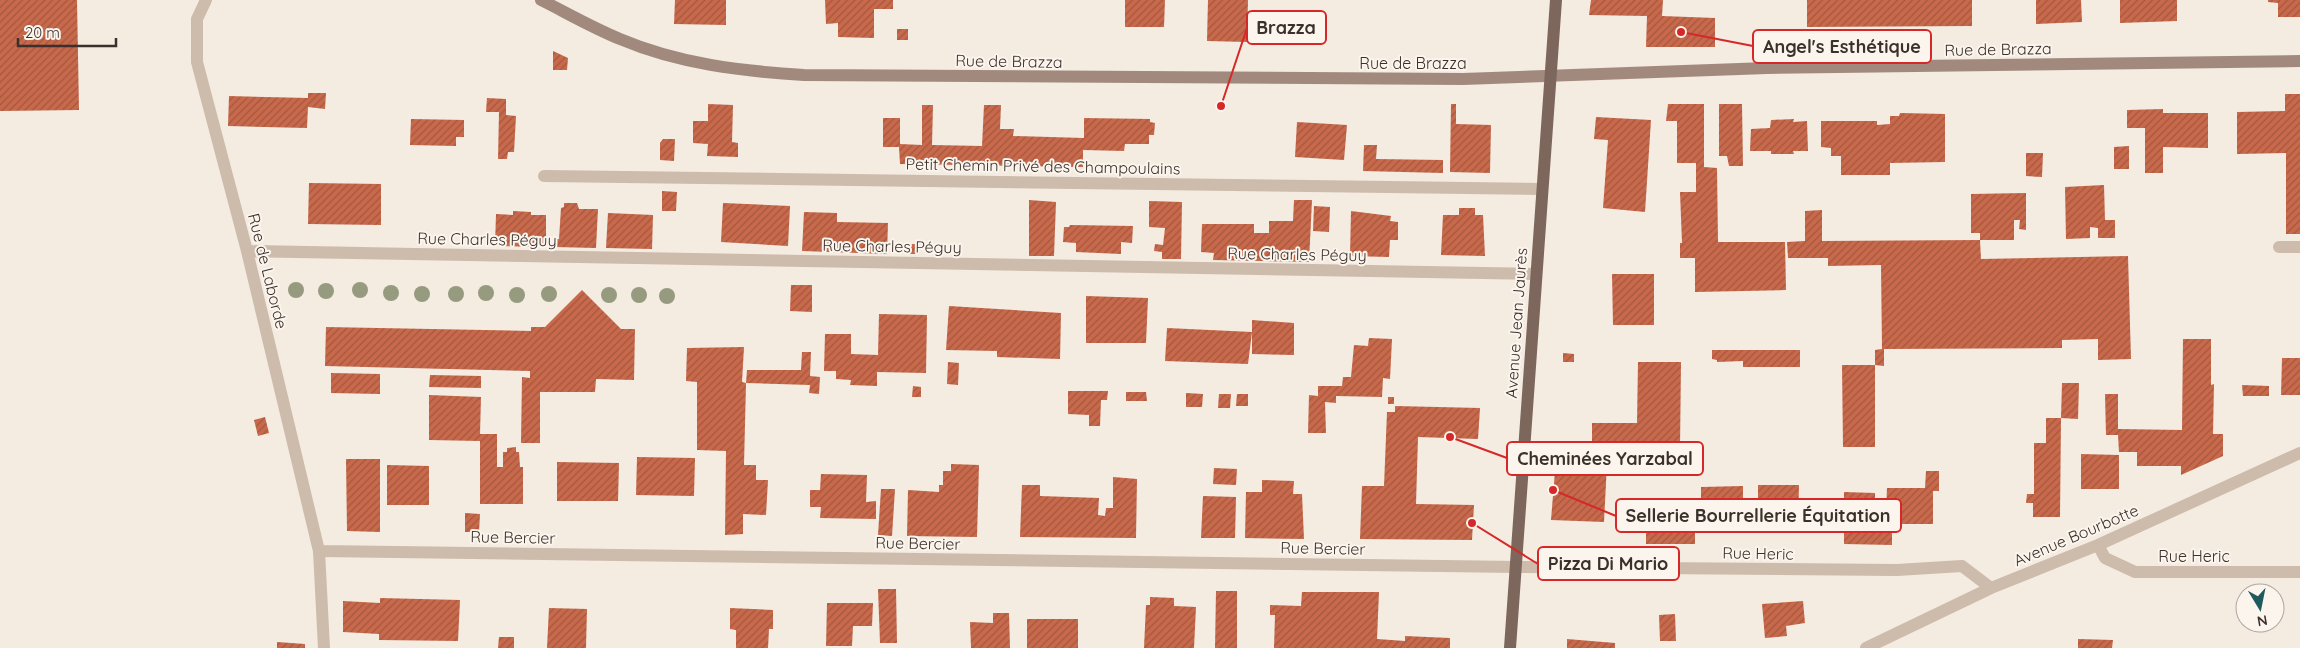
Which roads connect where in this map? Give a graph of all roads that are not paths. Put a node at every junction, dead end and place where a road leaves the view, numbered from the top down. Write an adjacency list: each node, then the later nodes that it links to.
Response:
1 (206, 0): 10 (street, Rue de Laborde)
2 (541, 0): 5 (main road, Rue de Brazza)
3 (1556, 0): 5 (main road, Avenue Jean Jaurès)
4 (2300, 61): 5 (main road, Rue de Brazza)
5 (1550, 75): 7 (main road, Avenue Jean Jaurès)
6 (544, 176): 7 (street, Petit Chemin Privé des Champoulains)
7 (1541, 189): 11 (main road, Avenue Jean Jaurès)
8 (2300, 247): 9 (street)
9 (2279, 248)
10 (247, 251): 11 (street, Rue Charles Péguy); 14 (street, Rue de Laborde)
11 (1536, 274): 15 (main road, Avenue Jean Jaurès)
12 (2300, 452): 13 (street, Avenue Bourbotte)
13 (2098, 545): 16 (street, Rue Heric); 17 (street, Avenue Bourbotte)
14 (319, 551): 15 (street, Rue Bercier); 18 (street, Rue de Laborde)
15 (1516, 567): 17 (street, Rue Heric); 19 (main road, Avenue Jean Jaurès)
16 (2300, 572)
17 (1991, 588): 20 (street, Avenue Bourbotte)
18 (324, 648)
19 (1510, 648)
20 (1866, 648)

